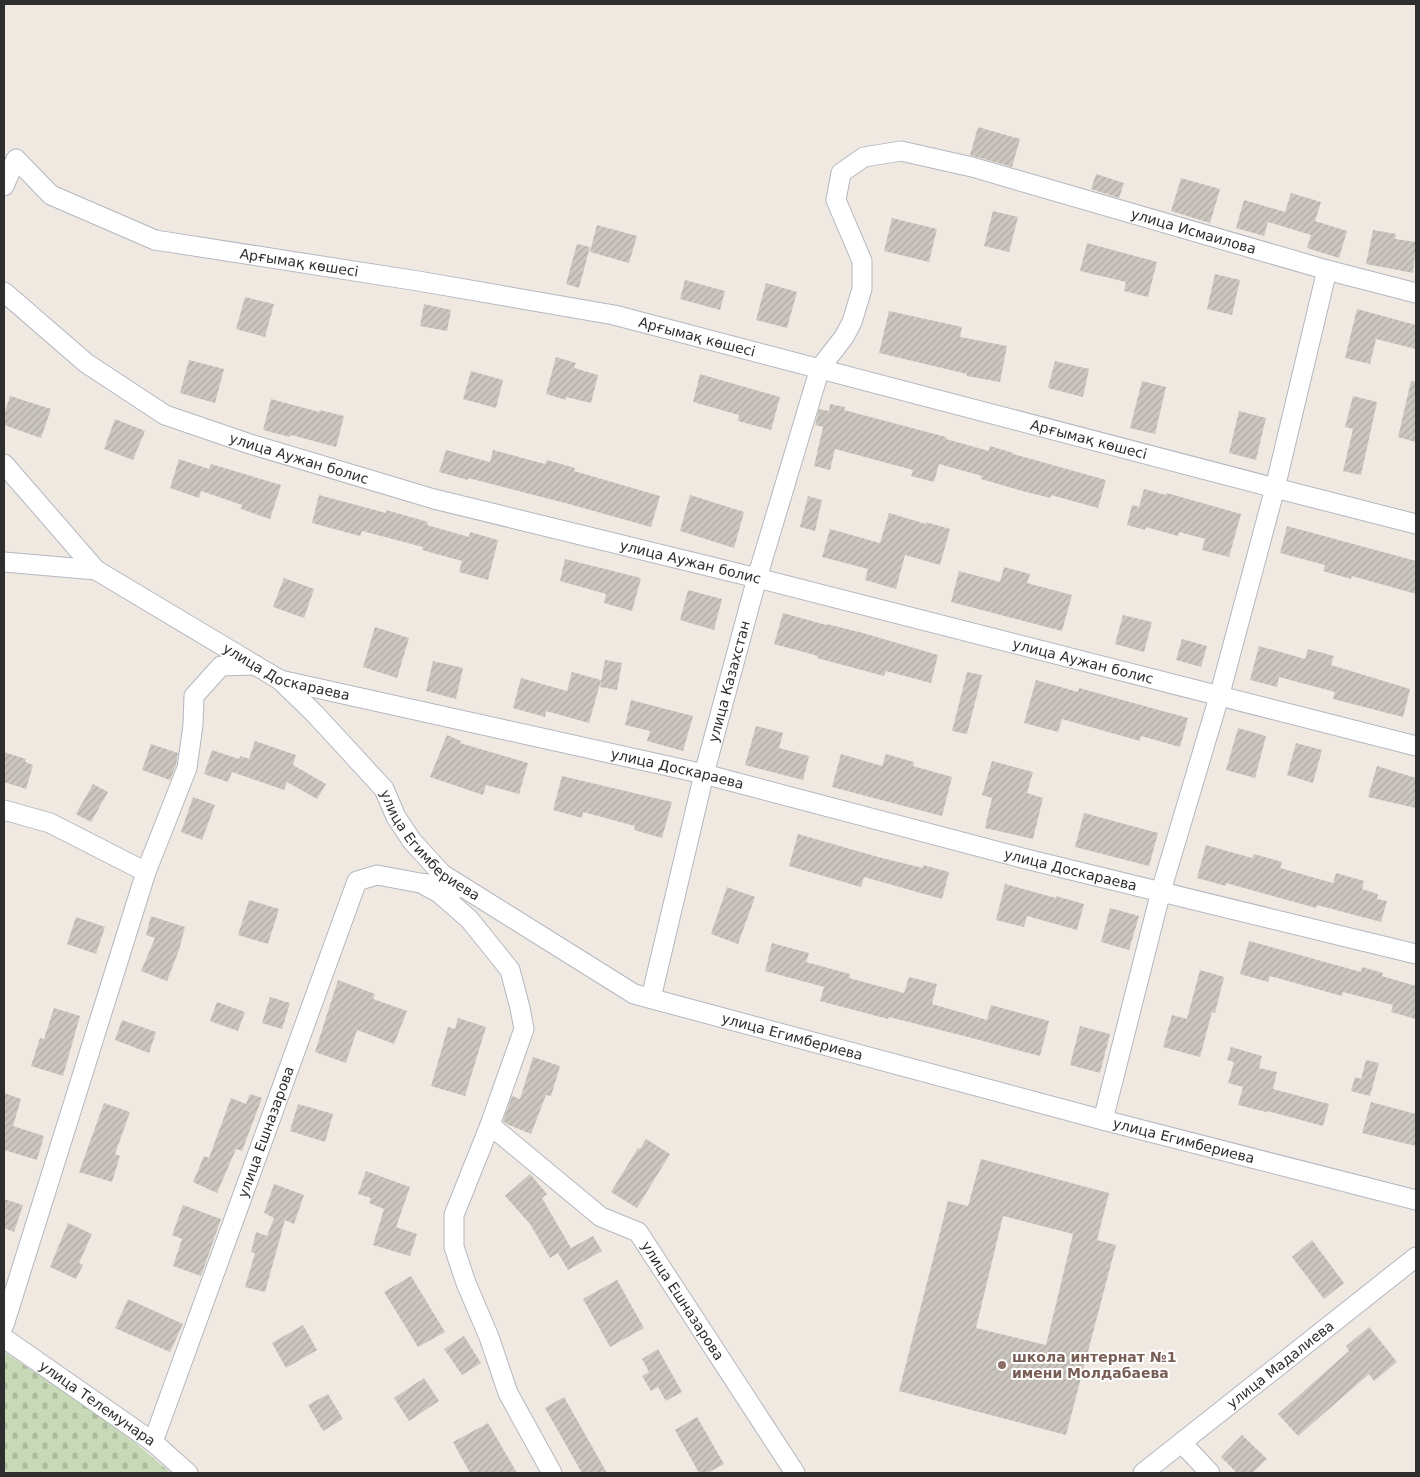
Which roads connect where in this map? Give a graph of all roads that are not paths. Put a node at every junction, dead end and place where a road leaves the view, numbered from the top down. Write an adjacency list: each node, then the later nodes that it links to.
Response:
1 (4, 186): 5 (street, Арғымақ көшесі)
2 (1327, 270): 4 (street, улица Исмаилова); 5 (street, улица Исмаилова); 7 (street)
3 (4, 292): 11 (street, улица Аужан болис)
4 (1416, 293)
5 (820, 368): 7 (street, Арғымақ көшесі); 11 (street, улица Казахстан)
6 (4, 464): 10 (street, улица Доскараева)
7 (1275, 488): 8 (street, Арғымақ көшесі); 14 (street)
8 (1416, 524)
9 (4, 562): 10 (street)
10 (96, 570): 12 (street, улица Доскараева)
11 (757, 578): 14 (street, улица Аужан болис); 16 (street, улица Казахстан)
12 (255, 664): 13 (street, улица Доскараева); 18 (street)
13 (280, 680): 16 (street, улица Доскараева); 20 (street, улица Егимбериева)
14 (1219, 697): 15 (street, улица Аужан болис); 21 (street)
15 (1416, 746)
16 (704, 774): 21 (street, улица Доскараева); 23 (street, улица Казахстан)
17 (4, 810): 18 (street)
18 (146, 872): 28 (street)
19 (420, 883): 20 (street, улица Ешназарова); 25 (street, улица Ешназарова); 30 (street, улица Ешназарова)
20 (467, 889): 23 (street, улица Егимбериева)
21 (1161, 891): 22 (street, улица Доскараева); 24 (street)
22 (1416, 954)
23 (651, 998): 24 (street, улица Егимбериева)
24 (1103, 1120): 26 (street, улица Егимбериева)
25 (490, 1125): 33 (street, улица Ешназарова); 34 (street, улица Ешназарова)
26 (1416, 1200)
27 (1416, 1257): 31 (street, улица Мадалиева)
28 (4, 1325)
29 (4, 1338): 30 (street, улица Телемунара)
30 (153, 1442): 32 (street, улица Телемунара)
31 (1182, 1443): 35 (street, улица Мадалиева); 36 (street)
32 (188, 1473)
33 (552, 1473)
34 (795, 1473)
35 (1144, 1473)
36 (1210, 1473)

